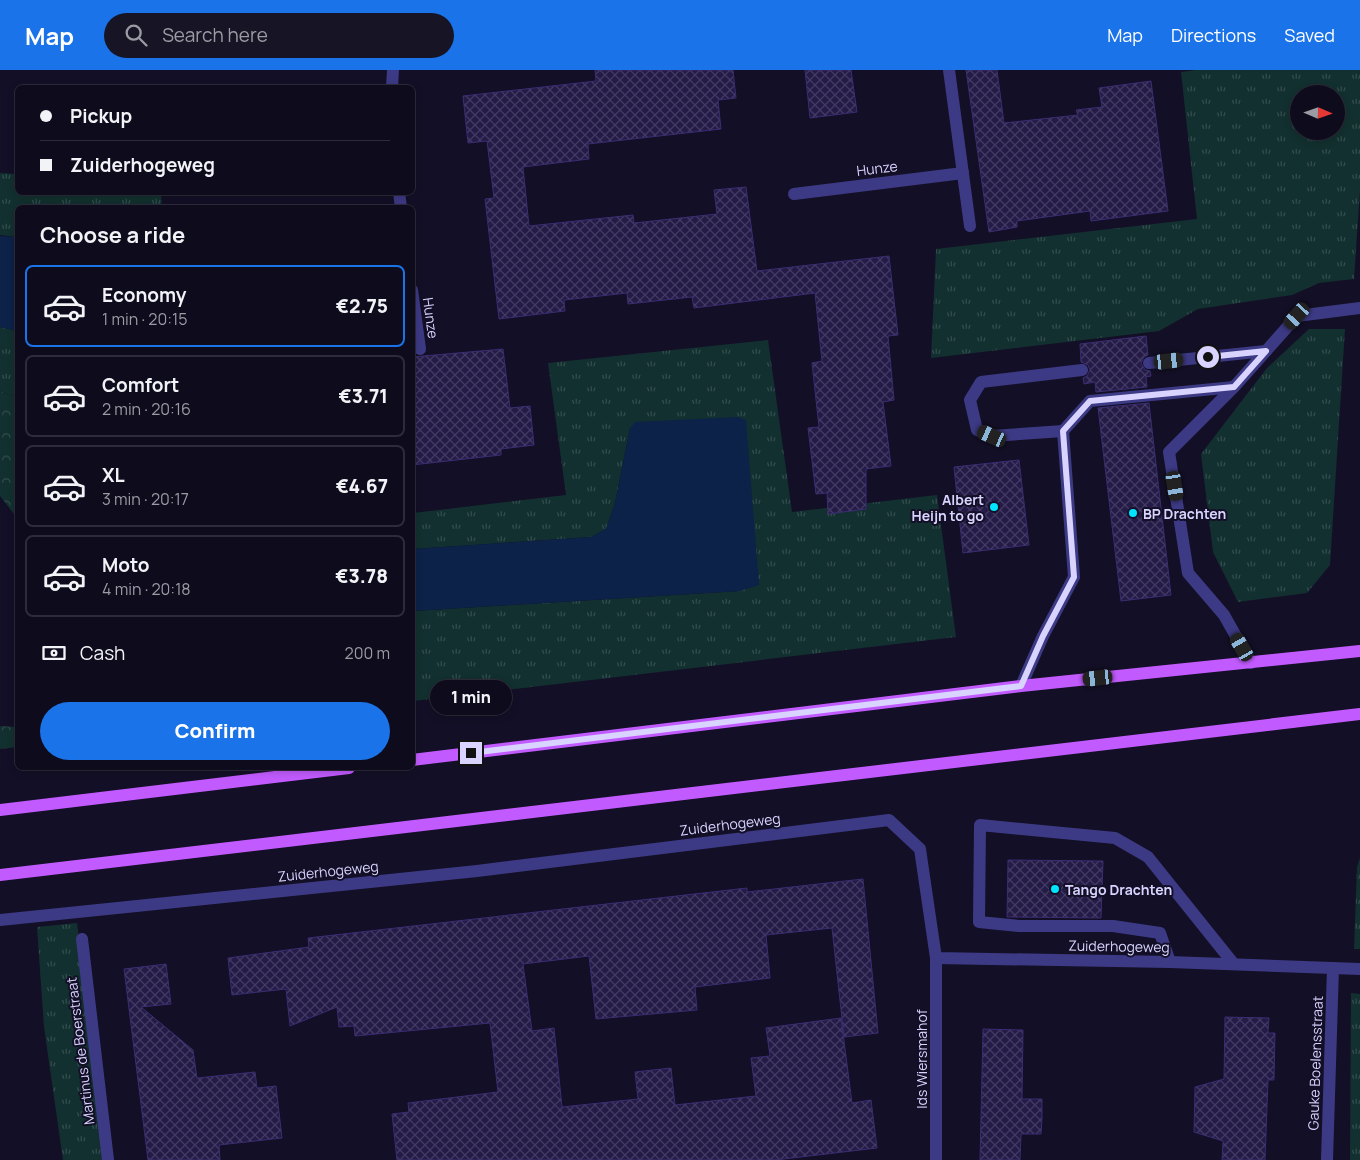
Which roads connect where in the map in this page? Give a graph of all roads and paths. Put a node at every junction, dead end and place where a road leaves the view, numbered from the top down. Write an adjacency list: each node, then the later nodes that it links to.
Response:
1 (392, 70): 3 (street)
2 (949, 70): 4 (street)
3 (392, 85)
4 (963, 172): 5 (street, Hunze); 6 (street)
5 (794, 194)
6 (970, 226)
7 (1360, 308): 10 (street)
8 (415, 312): 9 (street, Hunze)
9 (420, 349)
10 (1266, 351): 11 (street); 13 (street)
11 (1149, 363)
12 (1082, 370): 14 (street)
13 (1234, 387): 14 (street); 16 (street)
14 (1063, 431): 17 (street)
15 (1360, 651): 16 (main road)
16 (1251, 662): 17 (main road)
17 (1021, 686): 19 (main road)
18 (1360, 714): 22 (main road)
19 (415, 760)
20 (333, 770): 21 (main road)
21 (0, 810)
22 (0, 875)
23 (0, 920): 25 (street, Zuiderhogeweg)
24 (82, 939): 30 (street, Martinus de Boerstraat)
25 (936, 958): 26 (street, Zuiderhogeweg); 31 (street, Ids Wiersmahof)
26 (1170, 962): 27 (street, Zuiderhogeweg); 27 (street)
27 (1233, 964): 28 (street, Zuiderhogeweg)
28 (1333, 968): 29 (street, Zuiderhogeweg); 32 (street, Gauke Boelensstraat)
29 (1360, 969)
30 (108, 1160)
31 (936, 1160)
32 (1327, 1160)

